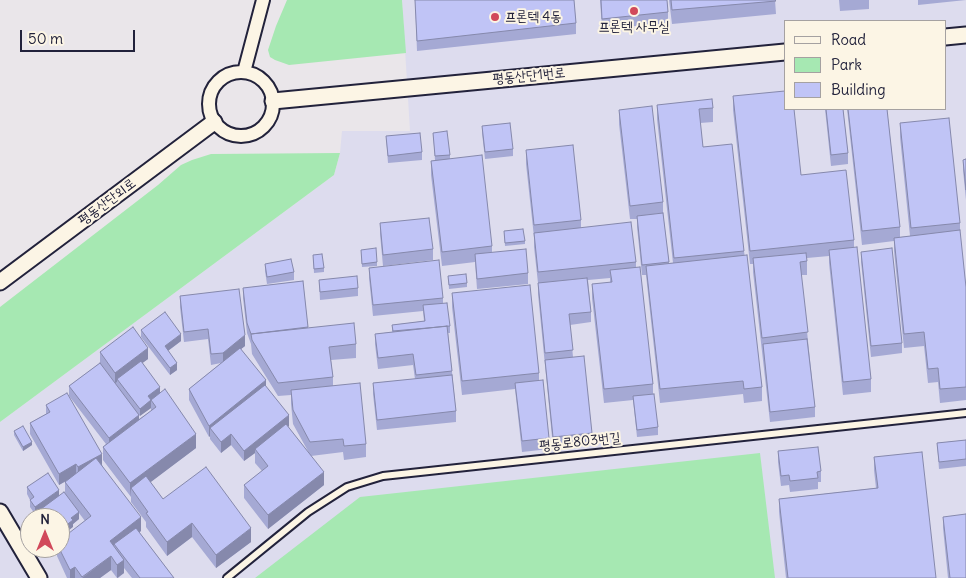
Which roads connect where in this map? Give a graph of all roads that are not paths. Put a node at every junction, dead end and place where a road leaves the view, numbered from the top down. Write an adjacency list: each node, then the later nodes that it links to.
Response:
1 (263, 0): 5 (street)
2 (966, 35): 3 (street)
3 (946, 37)
4 (784, 52): 6 (street, 평동산단1번로)
5 (244, 72): 6 (street); 7 (street)
6 (273, 101): 7 (street)
7 (214, 122): 8 (street, 평동산단외로)
8 (0, 282)
9 (966, 414): 12 (lane, 평동로803번길)
10 (0, 512): 11 (street)
11 (39, 578)
12 (227, 578)

